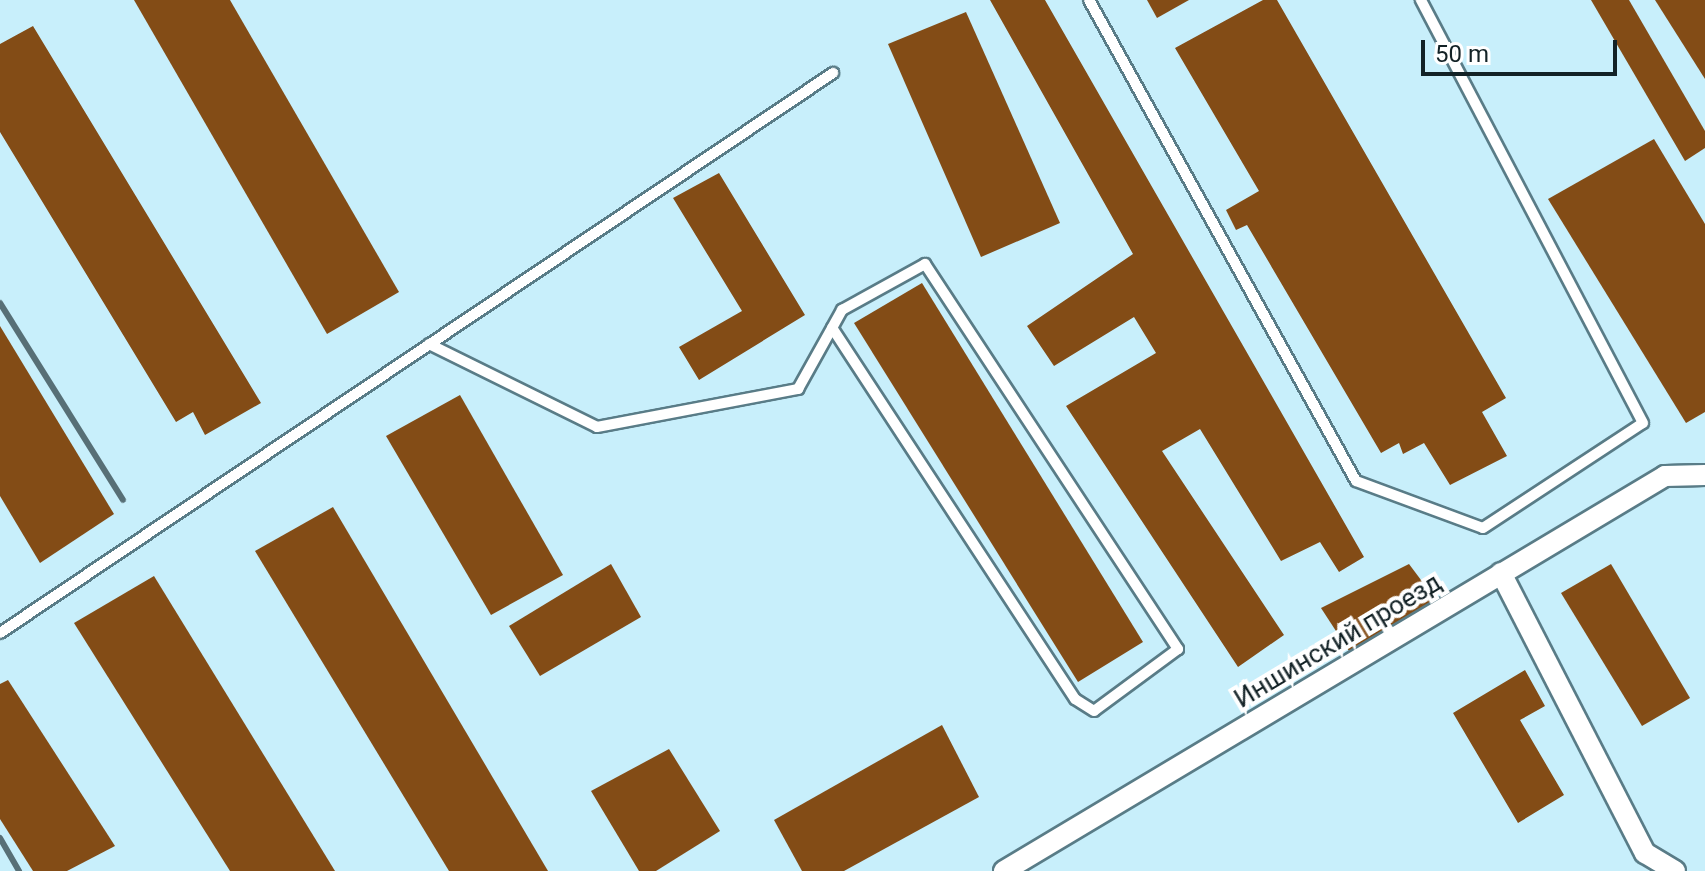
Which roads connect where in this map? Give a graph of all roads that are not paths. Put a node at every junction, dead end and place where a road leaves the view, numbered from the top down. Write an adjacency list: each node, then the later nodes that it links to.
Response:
1 (1089, 0): 2 (lane)
2 (1421, 0)
3 (833, 73): 5 (lane)
4 (832, 328): 4 (lane); 5 (lane)
5 (429, 344): 8 (lane)
6 (1705, 475): 7 (street, Иншинский проезд)
7 (1501, 573): 9 (street, Иншинский проезд); 10 (street)
8 (0, 633)
9 (1004, 871)
10 (1675, 871)

